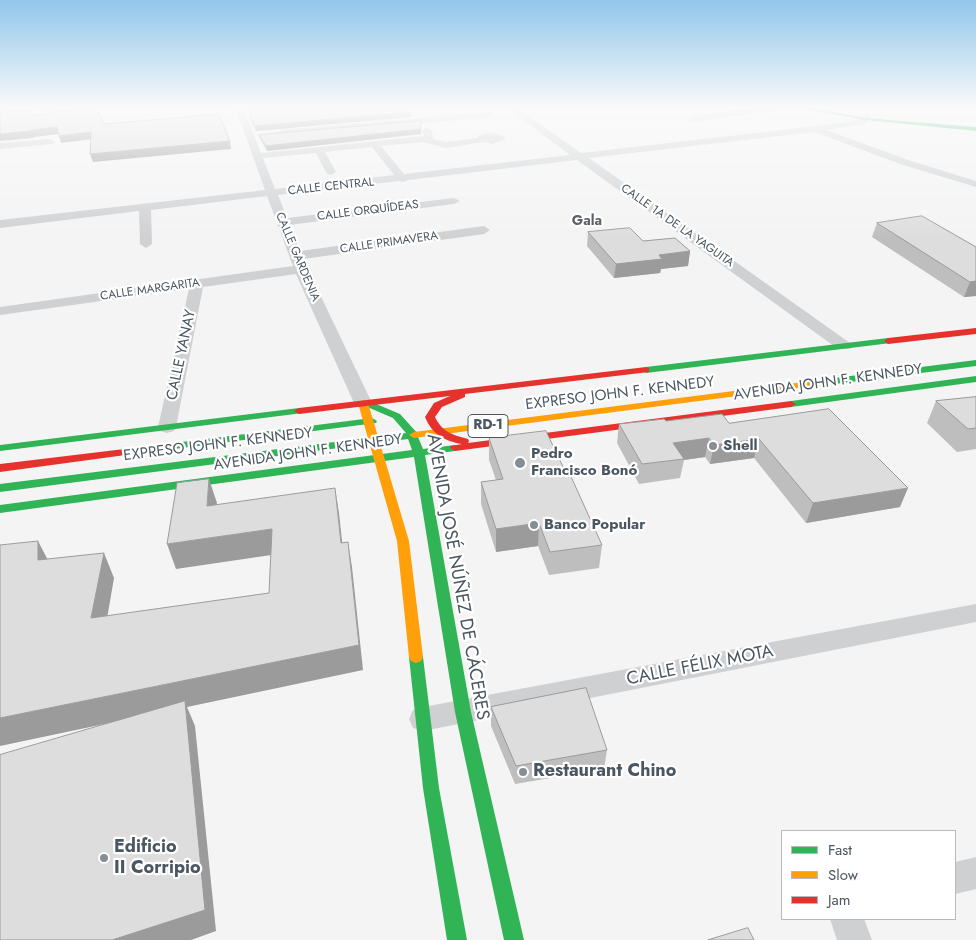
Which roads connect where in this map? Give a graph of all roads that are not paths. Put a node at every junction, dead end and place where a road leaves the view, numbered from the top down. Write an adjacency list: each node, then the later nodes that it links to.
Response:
1 (53, 151): 9 (street)
2 (257, 151): 10 (street, CALLE GARDENIA)
3 (309, 151): 10 (street)
4 (319, 151): 12 (street)
5 (380, 151): 13 (street)
6 (572, 151): 11 (street, CALLE 1A DE LA YAGUITA)
7 (640, 151): 11 (street, CALLE CENTRAL)
8 (875, 151): 14 (street)
9 (54, 154)
10 (257, 156): 15 (street, CALLE GARDENIA)
11 (582, 158): 13 (street, CALLE CENTRAL); 26 (street, CALLE 1A DE LA YAGUITA)
12 (331, 172)
13 (403, 179): 15 (street, CALLE CENTRAL)
14 (976, 184)
15 (270, 194): 17 (street, CALLE CENTRAL); 18 (street, CALLE GARDENIA)
16 (454, 201): 18 (street, CALLE ORQUÍDEAS)
17 (145, 208): 19 (street, CALLE CENTRAL); 21 (street)
18 (281, 222): 22 (street, CALLE GARDENIA)
19 (0, 224)
20 (484, 230): 22 (street, CALLE PRIMAVERA)
21 (146, 244)
22 (298, 263): 23 (street, CALLE MARGARITA); 30 (street, CALLE GARDENIA)
23 (197, 283): 24 (street, CALLE MARGARITA); 33 (street, CALLE YANAY)
24 (0, 311)
25 (976, 331): 26 (main road)
26 (844, 346): 29 (main road)
27 (976, 363): 40 (main road, EXPRESO JOHN F. KENNEDY / RD-1)
28 (976, 379): 34 (main road, AVENIDA JOHN F. KENNEDY / RD-1)
29 (482, 389): 30 (main road); 34 (main road)
30 (363, 402): 32 (main road); 36 (main road, AVENIDA JOSÉ NÚÑEZ DE CÁCERES); 37 (main road)
31 (451, 411): 38 (main road, EXPRESO JOHN F. KENNEDY / RD-1)
32 (282, 413): 33 (main road); 39 (main road)
33 (167, 427): 35 (main road)
34 (509, 441): 36 (main road, AVENIDA JOHN F. KENNEDY / RD-1)
35 (0, 448)
36 (419, 454): 37 (main road, AVENIDA JOHN F. KENNEDY / RD-1); 43 (main road, AVENIDA JOSÉ NÚÑEZ DE CÁCERES)
37 (380, 459): 39 (main road, AVENIDA JOHN F. KENNEDY / RD-1); 44 (main road)
38 (0, 468)
39 (276, 473): 41 (main road, AVENIDA JOHN F. KENNEDY / RD-1)
40 (0, 488)
41 (0, 509)
42 (976, 613): 43 (street, CALLE FÉLIX MOTA)
43 (463, 712): 44 (street, CALLE FÉLIX MOTA); 48 (main road, AVENIDA JOSÉ NÚÑEZ DE CÁCERES)
44 (423, 720): 47 (main road)
45 (976, 873): 46 (street)
46 (956, 878)
47 (457, 940)
48 (514, 940)

